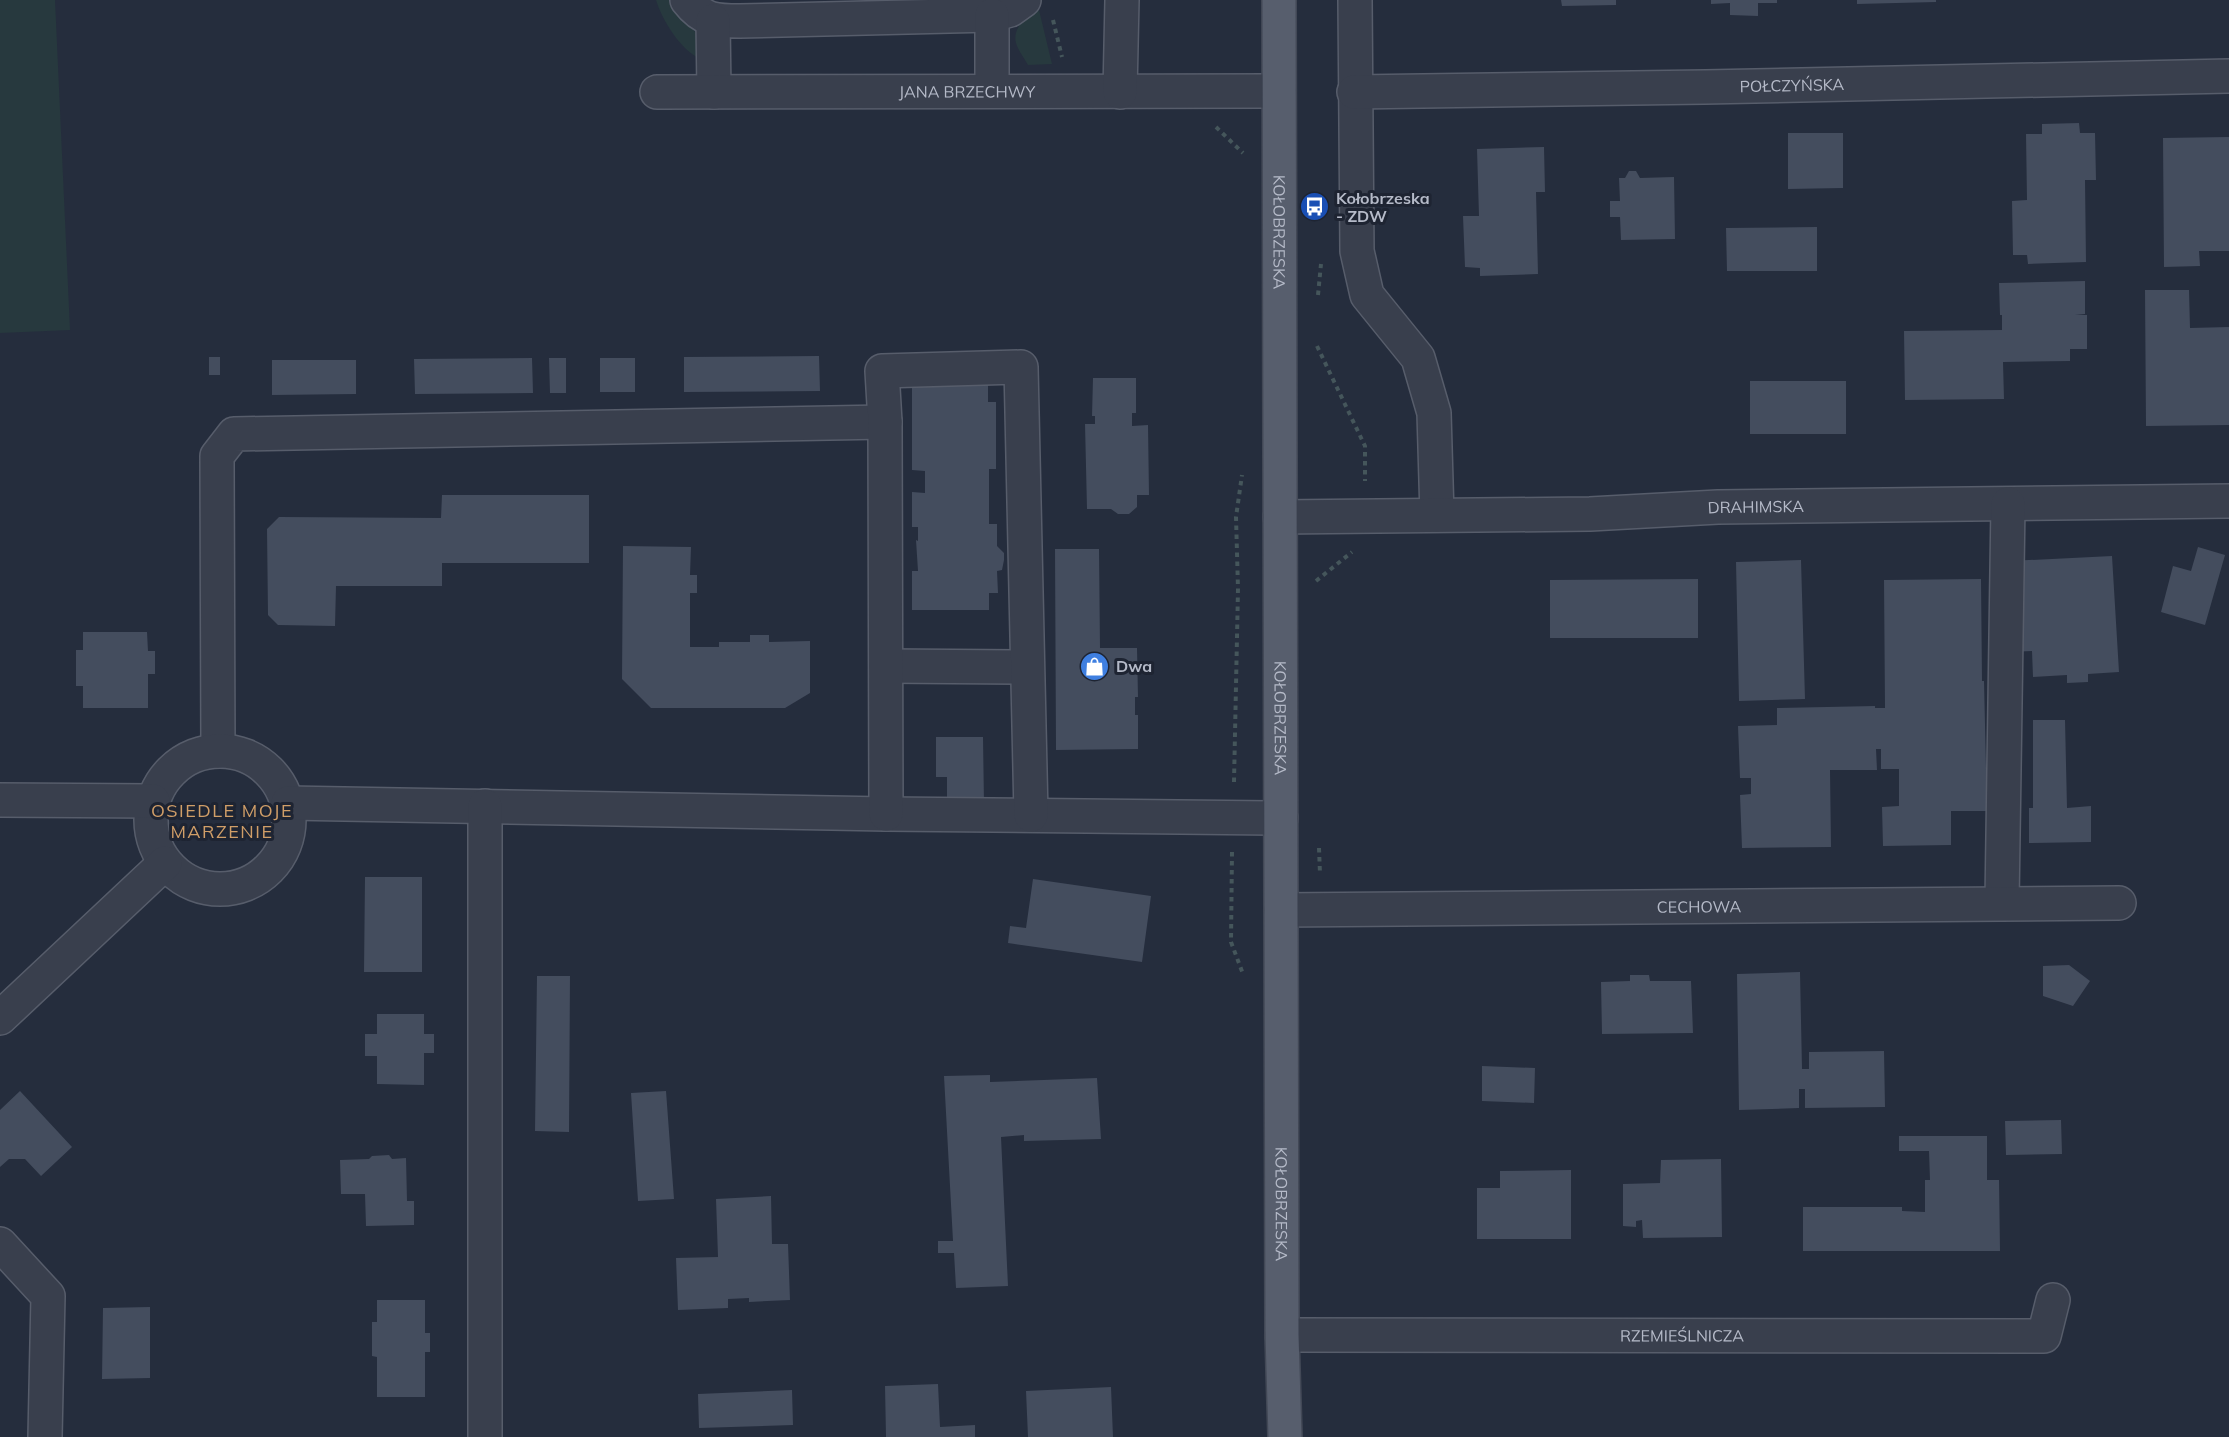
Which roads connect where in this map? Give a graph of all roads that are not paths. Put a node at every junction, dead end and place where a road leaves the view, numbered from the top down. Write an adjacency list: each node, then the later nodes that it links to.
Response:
1 (687, 0): 7 (street)
2 (1122, 0): 13 (street)
3 (1279, 0): 10 (main road, KOŁOBRZESKA)
4 (1355, 0): 14 (street)
5 (1038, 6): 6 (street)
6 (966, 10): 7 (street); 9 (street)
7 (713, 21): 12 (street)
8 (2229, 76): 14 (street, POŁCZYŃSKA)
9 (992, 91): 12 (street, JANA BRZECHWY); 13 (street, JANA BRZECHWY)
10 (1279, 91): 13 (street, JANA BRZECHWY); 19 (main road, KOŁOBRZESKA)
11 (657, 92): 12 (street, JANA BRZECHWY)
12 (714, 92)
13 (1120, 92)
14 (1354, 92): 18 (street)
15 (885, 422): 20 (street); 21 (street); 22 (street)
16 (2229, 501): 17 (street, DRAHIMSKA)
17 (2008, 504): 18 (street, DRAHIMSKA); 31 (street)
18 (1437, 515): 19 (street, DRAHIMSKA)
19 (1280, 517): 29 (main road, KOŁOBRZESKA)
20 (886, 666): 21 (street); 27 (street)
21 (1027, 667): 28 (street)
22 (218, 751): 24 (street); 25 (street)
23 (0, 800): 24 (street)
24 (153, 801): 30 (street)
25 (288, 803): 26 (street); 30 (street)
26 (485, 806): 27 (street); 39 (street)
27 (886, 814): 28 (street)
28 (1031, 815): 29 (street)
29 (1281, 818): 33 (main road, KOŁOBRZESKA)
30 (165, 863): 34 (street)
31 (2002, 902): 32 (street, CECHOWA); 33 (street, CECHOWA)
32 (2118, 903)
33 (1281, 910): 37 (main road, KOŁOBRZESKA)
34 (0, 1018)
35 (0, 1244): 38 (street)
36 (2053, 1300): 37 (street, RZEMIEŚLNICZA)
37 (1282, 1335): 40 (main road, KOŁOBRZESKA)
38 (45, 1437)
39 (485, 1437)
40 (1285, 1437)

